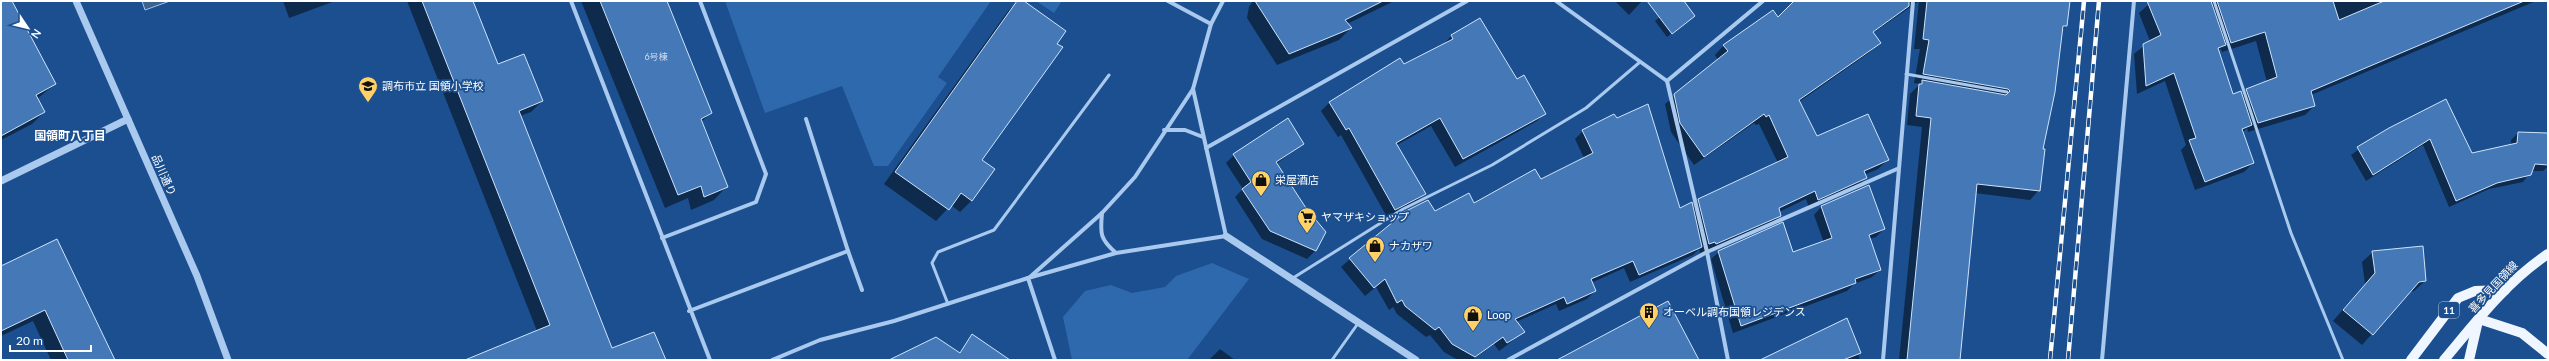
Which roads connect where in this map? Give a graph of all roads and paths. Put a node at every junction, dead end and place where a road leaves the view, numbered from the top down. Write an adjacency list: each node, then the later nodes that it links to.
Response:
1 (76, 1): 19 (street, 品川通り)
2 (571, 1): 28 (street)
3 (700, 1): 28 (street)
4 (1168, 1): 12 (street)
5 (1223, 1): 12 (street)
6 (1467, 1): 23 (street)
7 (1556, 1): 13 (street)
8 (1763, 1): 16 (street)
9 (1913, 1): 14 (street)
10 (2134, 1): 51 (street)
11 (2214, 1): 52 (lane)
12 (1211, 24): 17 (street)
13 (1640, 62): 16 (street); 34 (lane)
14 (1906, 74): 18 (lane); 24 (street)
15 (1109, 75): 37 (lane)
16 (1667, 81): 30 (street)
17 (1193, 88): 21 (street); 22 (street)
18 (2007, 92)
19 (128, 119): 25 (street); 42 (street, 品川通り)
20 (806, 119): 29 (street)
21 (1164, 130): 22 (street); 26 (street)
22 (1203, 137): 23 (street)
23 (1206, 148): 27 (street)
24 (1898, 169): 30 (street); 50 (street)
25 (1, 181)
26 (1102, 213): 31 (street); 33 (street)
27 (1226, 236): 31 (street); 34 (street)
28 (662, 238): 38 (street)
29 (848, 251): 35 (street); 38 (street)
30 (1707, 252): 48 (street); 49 (street)
31 (1116, 253): 33 (street)
32 (2548, 254): 36 (main road, 喜多見国領線 / 11)
33 (1028, 278): 37 (street); 45 (street)
34 (1291, 280): 40 (street)
35 (862, 290)
36 (2505, 290): 39 (main road, 喜多見国領線 / 11); 53 (main road, 11)
37 (948, 304): 44 (street)
38 (689, 311): 43 (street)
39 (2479, 319): 41 (main road); 54 (main road, 喜多見国領線 / 11); 55 (main road)
40 (1360, 322): 46 (lane); 47 (street)
41 (2548, 354)
42 (228, 360)
43 (710, 360)
44 (772, 360)
45 (1055, 360)
46 (1332, 360)
47 (1416, 360)
48 (1508, 360)
49 (1728, 360)
50 (1882, 360)
51 (2102, 360)
52 (2343, 360)
53 (2411, 360)
54 (2444, 360)
55 (2469, 360)

